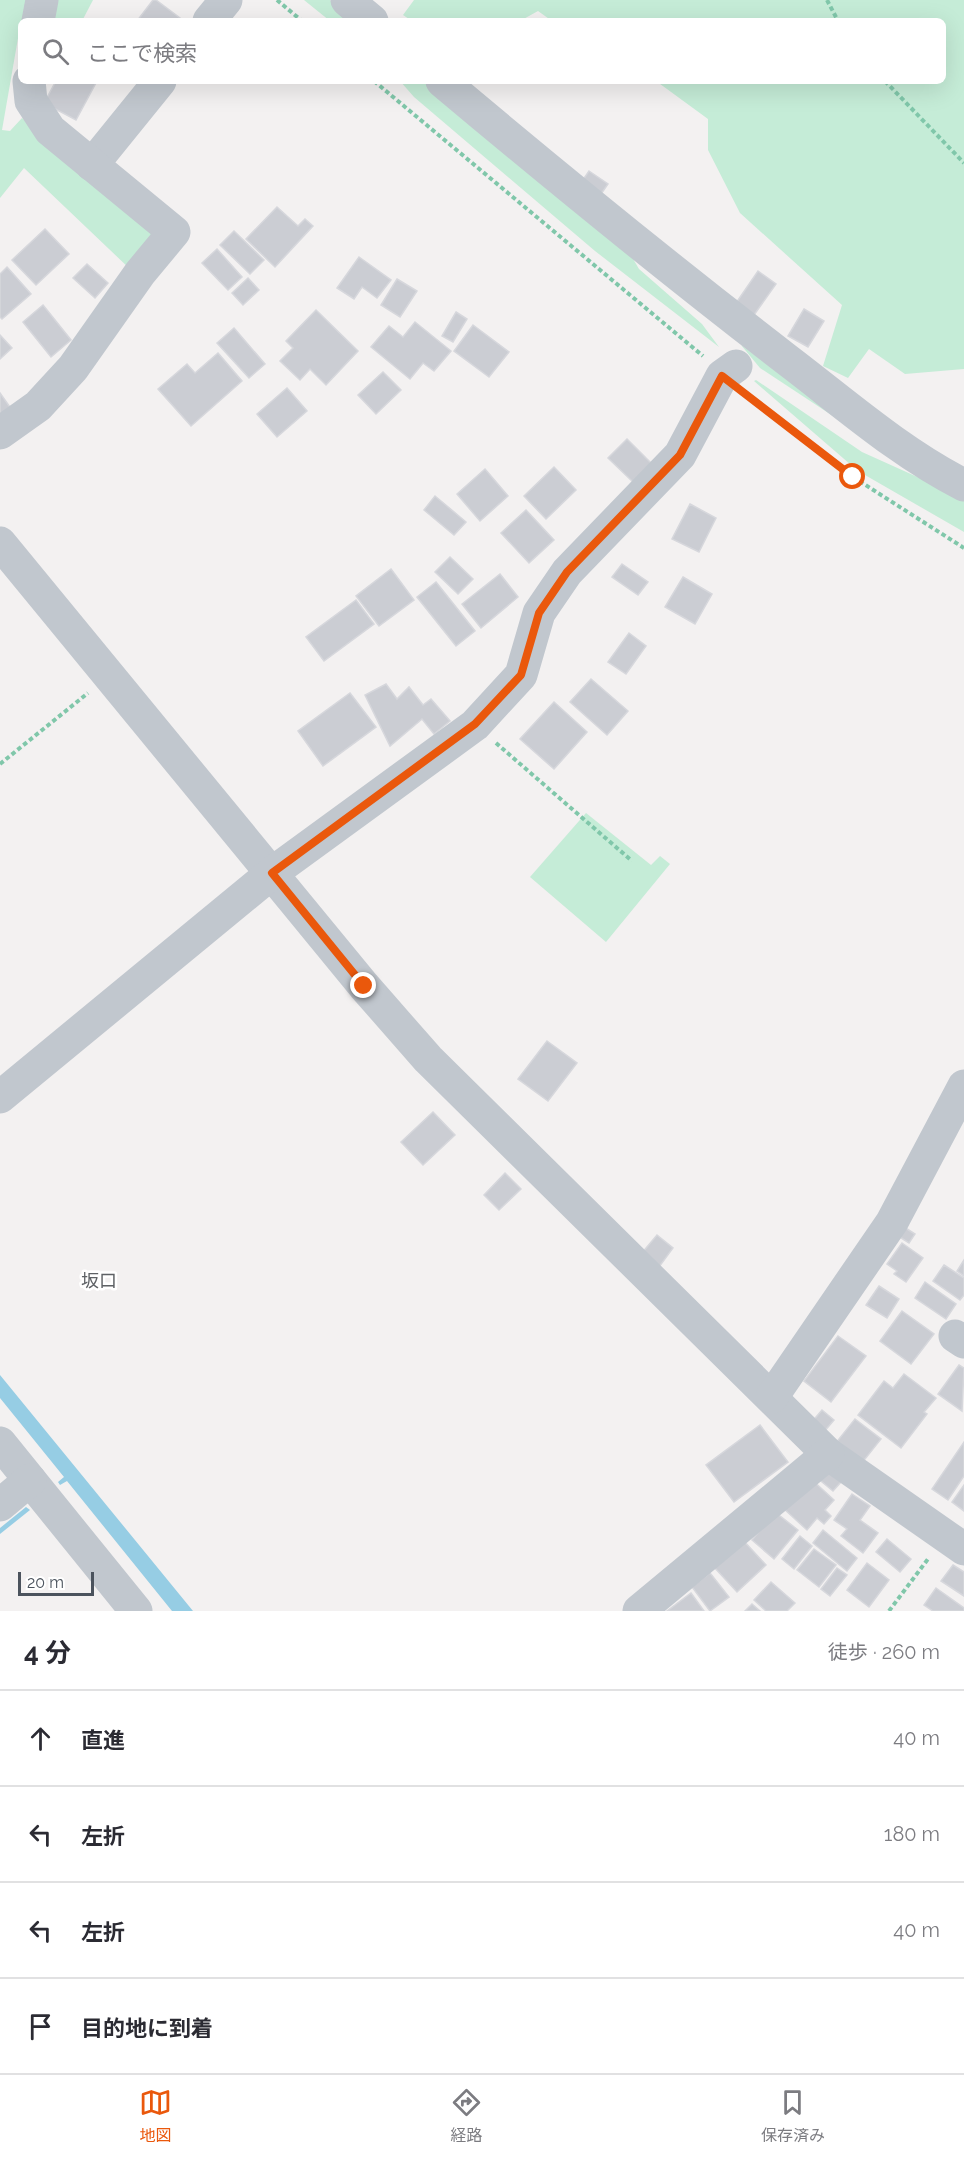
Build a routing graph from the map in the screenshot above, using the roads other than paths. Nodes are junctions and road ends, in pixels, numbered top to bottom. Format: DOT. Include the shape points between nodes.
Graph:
graph roads {
  1 [pos="42,0"];
  2 [pos="226,0"];
  3 [pos="347,0"];
  4 [pos="39,18"];
  5 [pos="211,18"];
  6 [pos="368,18"];
  7 [pos="29,84"];
  8 [pos="158,84"];
  9 [pos="446,84"];
  10 [pos="92,165"];
  11 [pos="729,371"];
  12 [pos="0,433"];
  13 [pos="964,485"];
  14 [pos="0,543"];
  15 [pos="272,873"];
  16 [pos="964,1086"];
  17 [pos="0,1097"];
  18 [pos="772,1397"];
  19 [pos="0,1443"];
  20 [pos="828,1454"];
  21 [pos="30,1480"];
  22 [pos="0,1505"];
  23 [pos="959,1544"];
  24 [pos="136,1611"];
  25 [pos="639,1611"];
  1 -- 4 [label="street"];
  2 -- 5 [label="street"];
  3 -- 6 [label="street"];
  7 -- 10 [label="street" via="31,101 50,130"];
  8 -- 10 [label="street"];
  9 -- 13 [label="street" via="741,325 925,465"];
  10 -- 12 [label="street" via="174,232 73,368 38,406"];
  11 -- 15 [label="street" via="680,455 567,572 539,613 521,675 475,724"];
  14 -- 15 [label="street"];
  15 -- 17 [label="street"];
  15 -- 18 [label="street" via="428,1059"];
  16 -- 18 [label="street" via="892,1222"];
  18 -- 20 [label="street"];
  19 -- 21 [label="street"];
  20 -- 23 [label="street"];
  20 -- 25 [label="street"];
  21 -- 22 [label="street"];
  21 -- 24 [label="street"];
}
